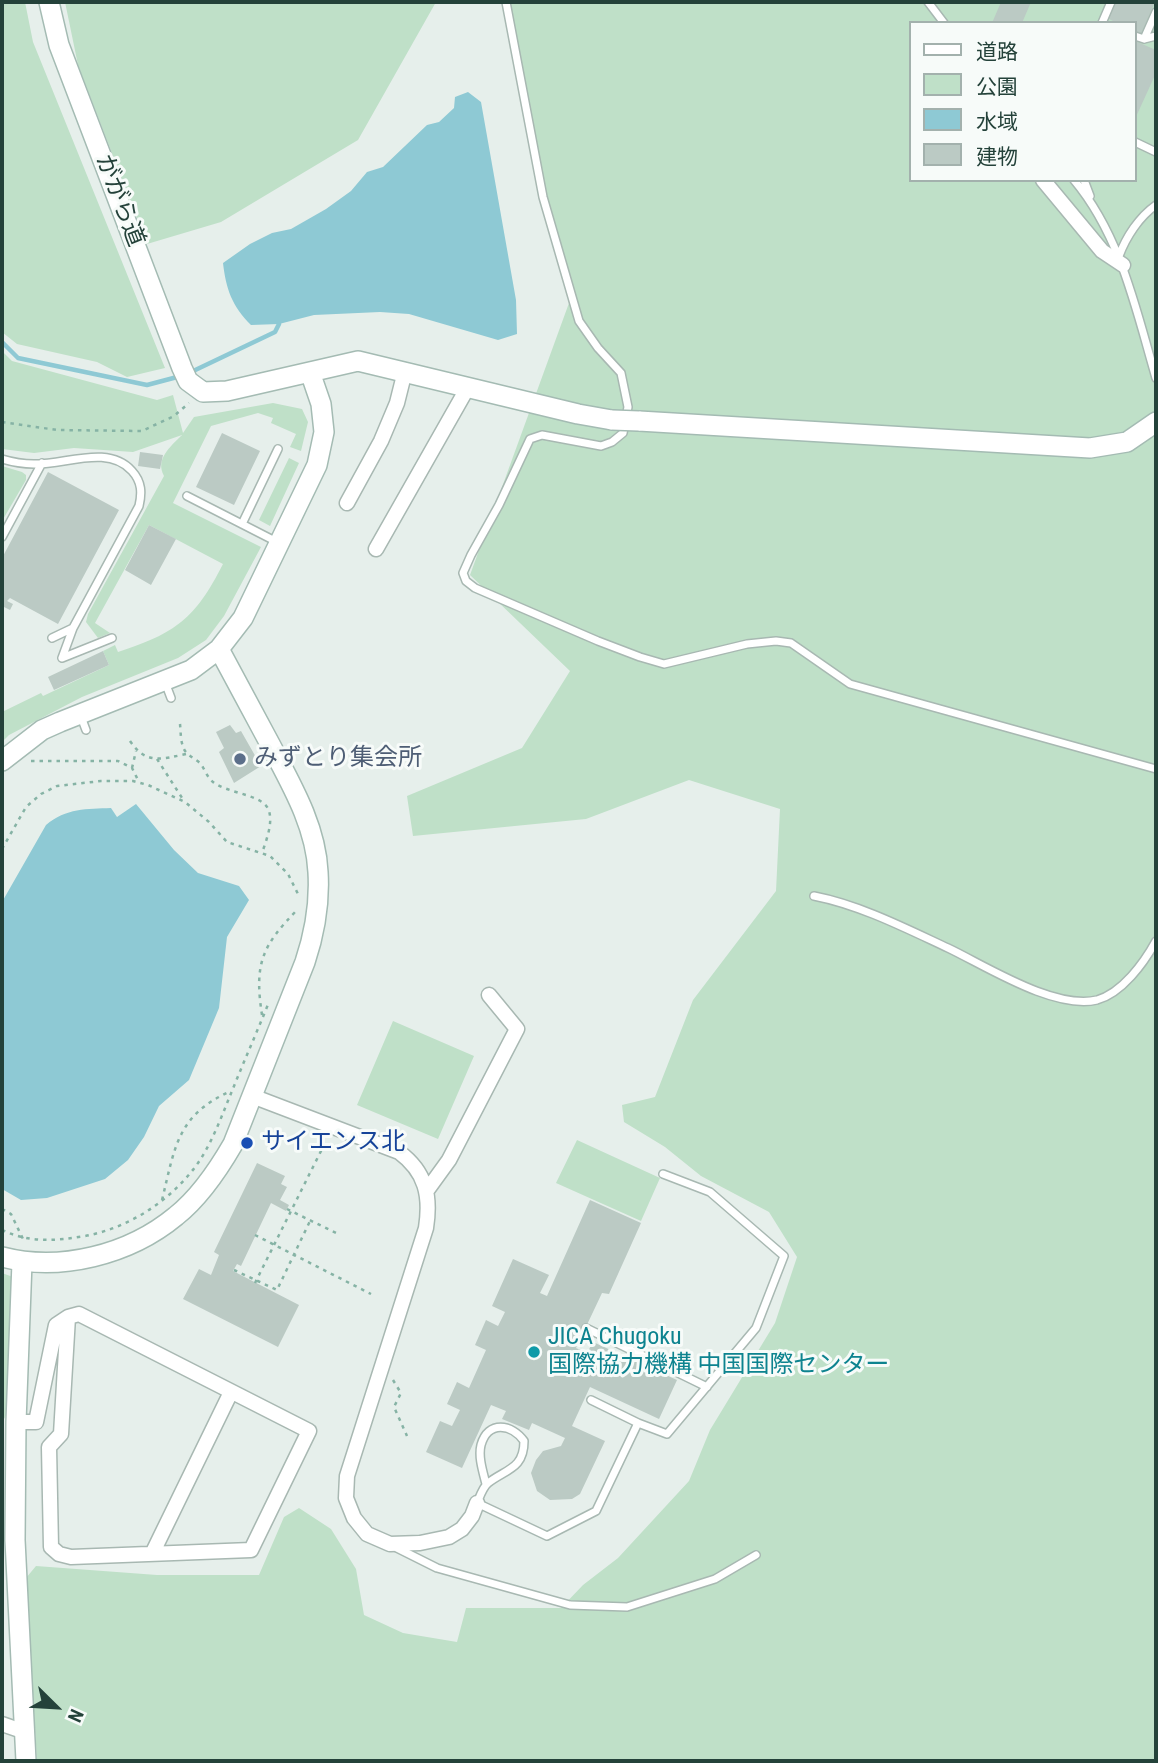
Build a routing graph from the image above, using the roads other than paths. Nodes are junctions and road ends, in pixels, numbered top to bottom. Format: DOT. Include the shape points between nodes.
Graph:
graph roads {
  1 [pos="49,2"];
  2 [pos="506,2"];
  3 [pos="928,2"];
  4 [pos="1111,2"];
  5 [pos="1156,12"];
  6 [pos="942,21"];
  7 [pos="1103,21"];
  8 [pos="1156,36"];
  9 [pos="1137,37"];
  10 [pos="1144,39"];
  11 [pos="1137,143"];
  12 [pos="1156,152"];
  13 [pos="1045,182"];
  14 [pos="1076,182"];
  15 [pos="1085,182"];
  16 [pos="1091,200"];
  17 [pos="1156,205"];
  18 [pos="1121,260"];
  19 [pos="405,371"];
  20 [pos="310,372"];
  21 [pos="1156,378"];
  22 [pos="468,387"];
  23 [pos="1156,422"];
  24 [pos="278,449"];
  25 [pos="2,459"];
  26 [pos="42,463"];
  27 [pos="187,496"];
  28 [pos="347,503"];
  29 [pos="242,524"];
  30 [pos="2,537"];
  31 [pos="280,543"];
  32 [pos="376,549"];
  33 [pos="73,628"];
  34 [pos="52,638"];
  35 [pos="112,638"];
  36 [pos="219,649"];
  37 [pos="2,761"];
  38 [pos="1156,769"];
  39 [pos="814,896"];
  40 [pos="1156,942"];
  41 [pos="489,995"];
  42 [pos="252,1096"];
  43 [pos="663,1174"];
  44 [pos="428,1189"];
  45 [pos="2,1257"];
  46 [pos="22,1262"];
  47 [pos="68,1317"];
  48 [pos="586,1328"];
  49 [pos="707,1387"];
  50 [pos="231,1392"];
  51 [pos="591,1400"];
  52 [pos="16,1422"];
  53 [pos="638,1423"];
  54 [pos="485,1484"];
  55 [pos="477,1503"];
  56 [pos="390,1544"];
  57 [pos="152,1554"];
  58 [pos="756,1555"];
  59 [pos="2,1724"];
  60 [pos="24,1732"];
  61 [pos="26,1761"];
  1 -- 20 [label="street, ががら道" via="59,45 191,380 227,391"];
  2 -- 38 [label="lane" via="543,197 579,321 621,373 628,407 622,433 601,446 542,435 530,439 471,555 463,573 466,581 598,641 664,664 747,644 791,643 850,684"];
  3 -- 6 [label="lane"];
  4 -- 7 [label="lane"];
  5 -- 10 [label="lane"];
  8 -- 10 [label="lane"];
  9 -- 10 [label="lane"];
  11 -- 12 [label="lane"];
  13 -- 18 [label="street" via="1102,251"];
  14 -- 16 [label="lane"];
  15 -- 16 [label="lane"];
  16 -- 18 [label="lane"];
  17 -- 18 [label="lane" via="1124,243"];
  18 -- 21 [label="lane"];
  19 -- 20 [label="street" via="358,361"];
  19 -- 22 [label="street"];
  19 -- 28 [label="street" via="381,441"];
  20 -- 31 [label="street" via="324,432 317,465"];
  22 -- 23 [label="street, bridge" via="612,420 1090,448 1127,442"];
  22 -- 32 [label="street"];
  24 -- 29 [label="lane"];
  25 -- 26 [label="lane"];
  26 -- 30 [label="lane"];
  26 -- 33 [label="lane" via="109,458 124,463 141,484 139,506"];
  27 -- 29 [label="lane"];
  29 -- 31 [label="lane"];
  31 -- 36 [label="street" via="243,618"];
  33 -- 34 [label="lane"];
  33 -- 35 [label="lane" via="62,658"];
  36 -- 37 [label="street" via="168,690 83,722 42,730"];
  36 -- 42 [label="street" via="296,793 318,870 313,936"];
  39 -- 40 [label="lane" via="844,902 1066,1000 1084,1002 1113,993"];
  41 -- 44 [label="street" via="517,1029 449,1160"];
  42 -- 44 [label="street" via="399,1152 417,1168"];
  42 -- 46 [label="street" via="219,1168 176,1217 135,1242 89,1258"];
  43 -- 49 [label="lane" via="710,1192 784,1256 756,1328"];
  44 -- 56 [label="street" via="426,1228 347,1476 346,1498 355,1518 367,1534"];
  45 -- 46 [label="street"];
  46 -- 52 [label="street"];
  47 -- 50 [label="street" via="79,1314"];
  47 -- 52 [label="street" via="56,1325 36,1422"];
  47 -- 57 [label="street" via="61,1434 49,1447 51,1547 71,1557"];
  48 -- 49 [label="lane"];
  49 -- 53 [label="lane" via="667,1434"];
  50 -- 57 [label="street"];
  50 -- 57 [label="street" via="309,1431 280,1491 251,1550"];
  51 -- 53 [label="lane"];
  52 -- 60 [label="street" via="15,1540"];
  53 -- 55 [label="lane" via="596,1511 547,1536"];
  54 -- 54 [label="lane" via="514,1468 521,1457 524,1441 509,1428 492,1429 481,1443"];
  54 -- 55 [label="lane"];
  55 -- 56 [label="street" via="472,1516 449,1537"];
  56 -- 58 [label="lane" via="437,1567 570,1605 640,1603 715,1579"];
  59 -- 60 [label="street"];
  60 -- 61 [label="street"];
}
